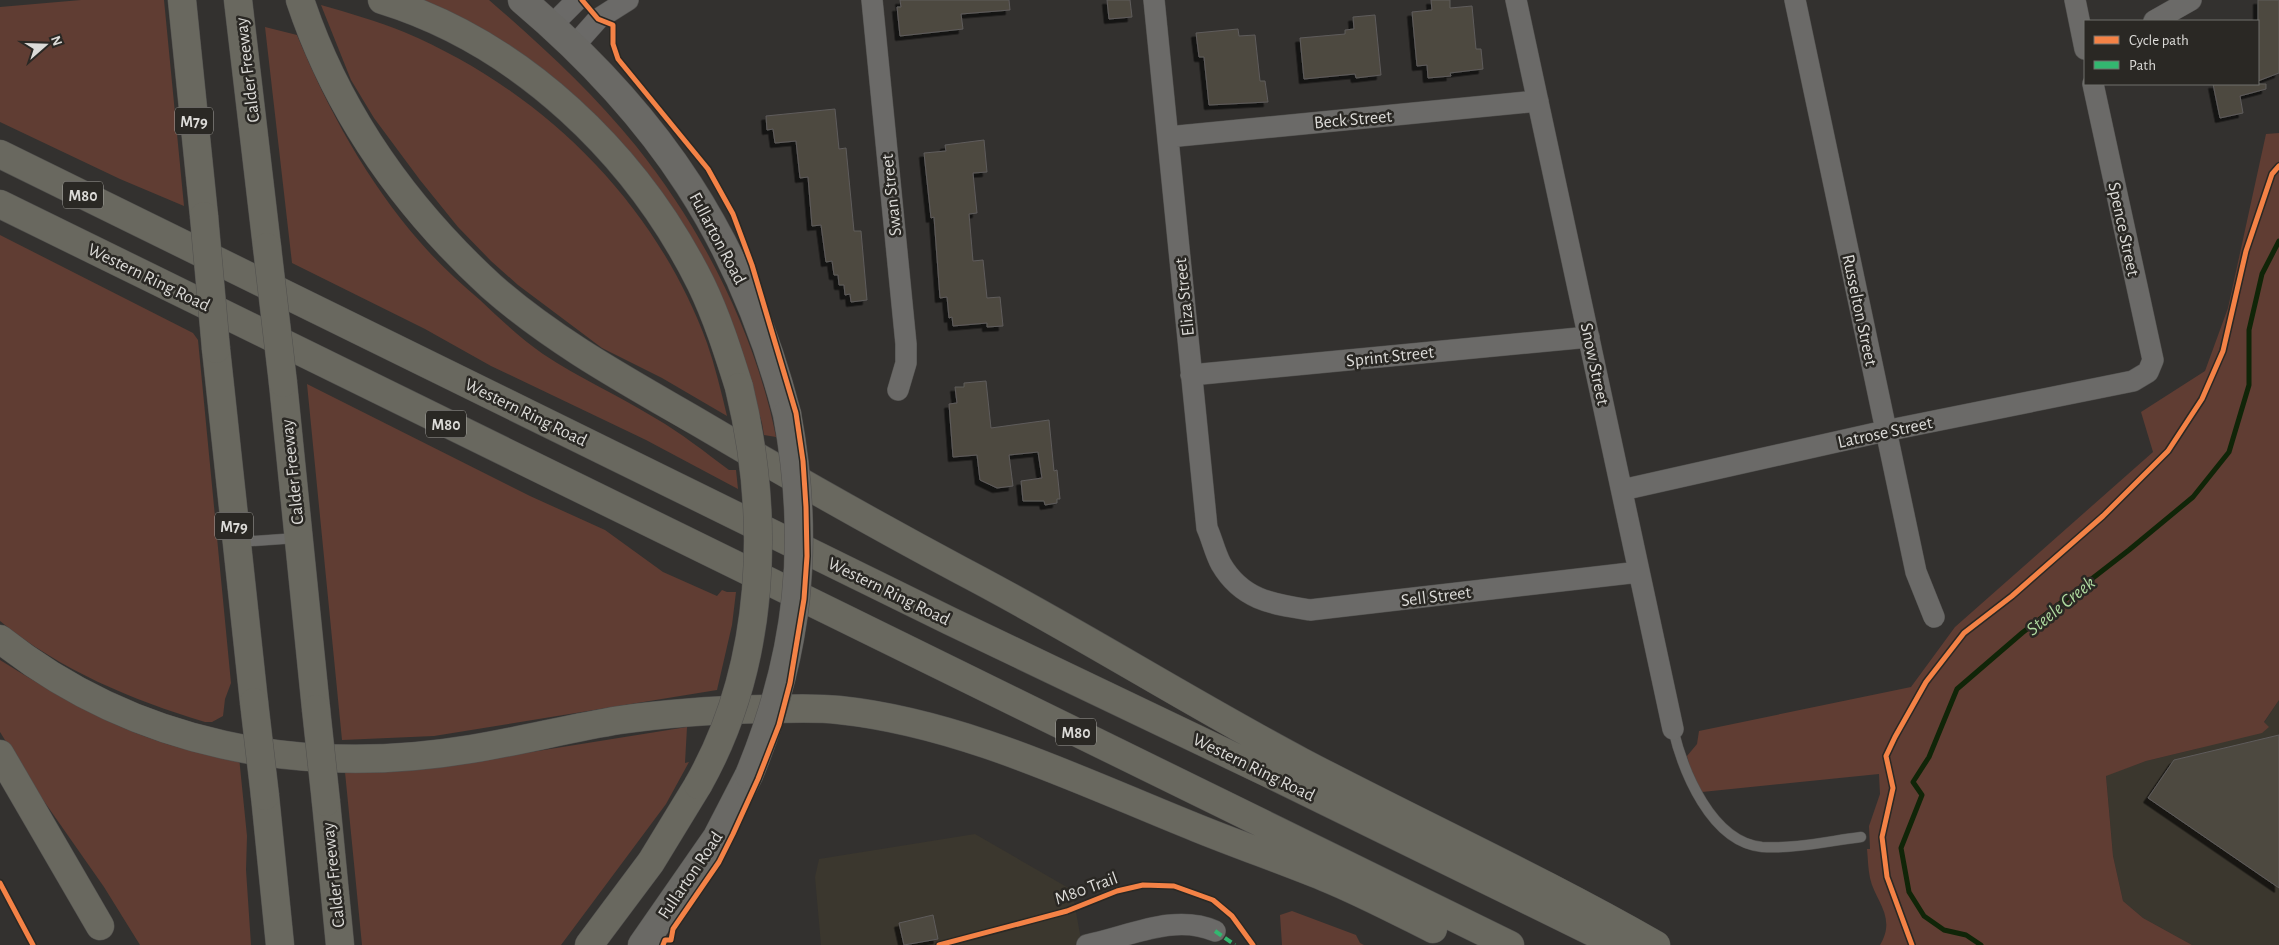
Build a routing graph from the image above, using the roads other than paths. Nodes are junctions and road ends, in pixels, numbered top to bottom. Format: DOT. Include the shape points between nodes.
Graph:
graph roads {
  1 [pos="300,0"];
  2 [pos="382,0"];
  3 [pos="522,0"];
  4 [pos="577,0"];
  5 [pos="628,0"];
  6 [pos="872,0"];
  7 [pos="1154,0"];
  8 [pos="1516,0"];
  9 [pos="1795,0"];
  10 [pos="2075,0"];
  11 [pos="2191,0"];
  12 [pos="183,13"];
  13 [pos="240,13"];
  14 [pos="2156,20"];
  15 [pos="552,25"];
  16 [pos="2084,42"];
  17 [pos="574,46"];
  18 [pos="2093,85"];
  19 [pos="1538,101"];
  20 [pos="1168,137"];
  21 [pos="0,154"];
  22 [pos="0,204"];
  23 [pos="1589,337"];
  24 [pos="2148,372"];
  25 [pos="1191,375"];
  26 [pos="898,390"];
  27 [pos="1885,431"];
  28 [pos="1622,490"];
  29 [pos="299,538"];
  30 [pos="235,542"];
  31 [pos="1639,572"];
  32 [pos="1237,586"];
  33 [pos="1934,617"];
  34 [pos="0,639"];
  35 [pos="1673,729"];
  36 [pos="0,754"];
  37 [pos="0,782"];
  38 [pos="1861,837"];
  39 [pos="1215,930"];
  40 [pos="106,935"];
  41 [pos="280,945"];
  42 [pos="340,945"];
  43 [pos="589,945"];
  44 [pos="642,945"];
  45 [pos="1087,945"];
  46 [pos="1468,945"];
  47 [pos="1510,945"];
  48 [pos="1618,945"];
  49 [pos="1656,945"];
  1 -- 49 [label="highway" via="332,81 402,191 467,263 534,321 625,380 839,505 1024,604 1186,699"];
  2 -- 43 [label="highway, bridge" via="434,20 494,52 546,89 611,152 670,230 700,284 739,387 758,500 755,596 745,657 731,708 698,785 651,862"];
  3 -- 15 [label="main road, Fullarton Road"];
  4 -- 15 [label="street"];
  5 -- 17 [label="street" via="598,19"];
  6 -- 26 [label="street, Swan Street" via="906,344 906,363"];
  7 -- 20 [label="street, Eliza Street"];
  8 -- 19 [label="street, Snow Street"];
  9 -- 27 [label="street, Russelton Street"];
  10 -- 16 [label="street"];
  11 -- 14 [label="street"];
  12 -- 30 [label="highway, M79, bridge"];
  13 -- 29 [label="highway, Calder Freeway, bridge"];
  15 -- 17 [label="main road, Fullarton Road"];
  17 -- 44 [label="main road, Fullarton Road, bridge" via="661,143 701,201 738,270 770,352 787,414 799,501 800,534 791,637 780,687 761,744 717,837"];
  18 -- 24 [label="street, Spence Street" via="2153,360"];
  19 -- 20 [label="street, Beck Street"];
  19 -- 23 [label="street, Snow Street"];
  20 -- 25 [label="street, Eliza Street"];
  21 -- 48 [label="highway, Western Ring Road / M80"];
  22 -- 47 [label="highway, Western Ring Road / M80"];
  23 -- 25 [label="street, Sprint Street"];
  23 -- 28 [label="street, Snow Street"];
  24 -- 27 [label="street, Latrose Street" via="2133,381"];
  25 -- 32 [label="street, Eliza Street" via="1207,528 1220,563"];
  27 -- 28 [label="street, Latrose Street"];
  27 -- 33 [label="street, Russelton Street" via="1916,572"];
  28 -- 31 [label="street, Snow Street"];
  29 -- 30 [label="lane"];
  29 -- 42 [label="highway, Calder Freeway, bridge"];
  30 -- 41 [label="highway, M79, bridge"];
  31 -- 32 [label="street, Sell Street" via="1310,610 1269,604"];
  31 -- 35 [label="street, Snow Street"];
  34 -- 46 [label="highway" via="54,678 88,698 124,713 226,746 292,757 363,759 437,754 617,721 712,710 810,708 925,725 1060,773 1326,878"];
  35 -- 38 [label="lane" via="1688,777 1706,807 1735,837 1762,847"];
  36 -- 40 [label="highway"];
  37 -- 40 [label="highway"];
  39 -- 45 [label="street" via="1172,924"];
}
